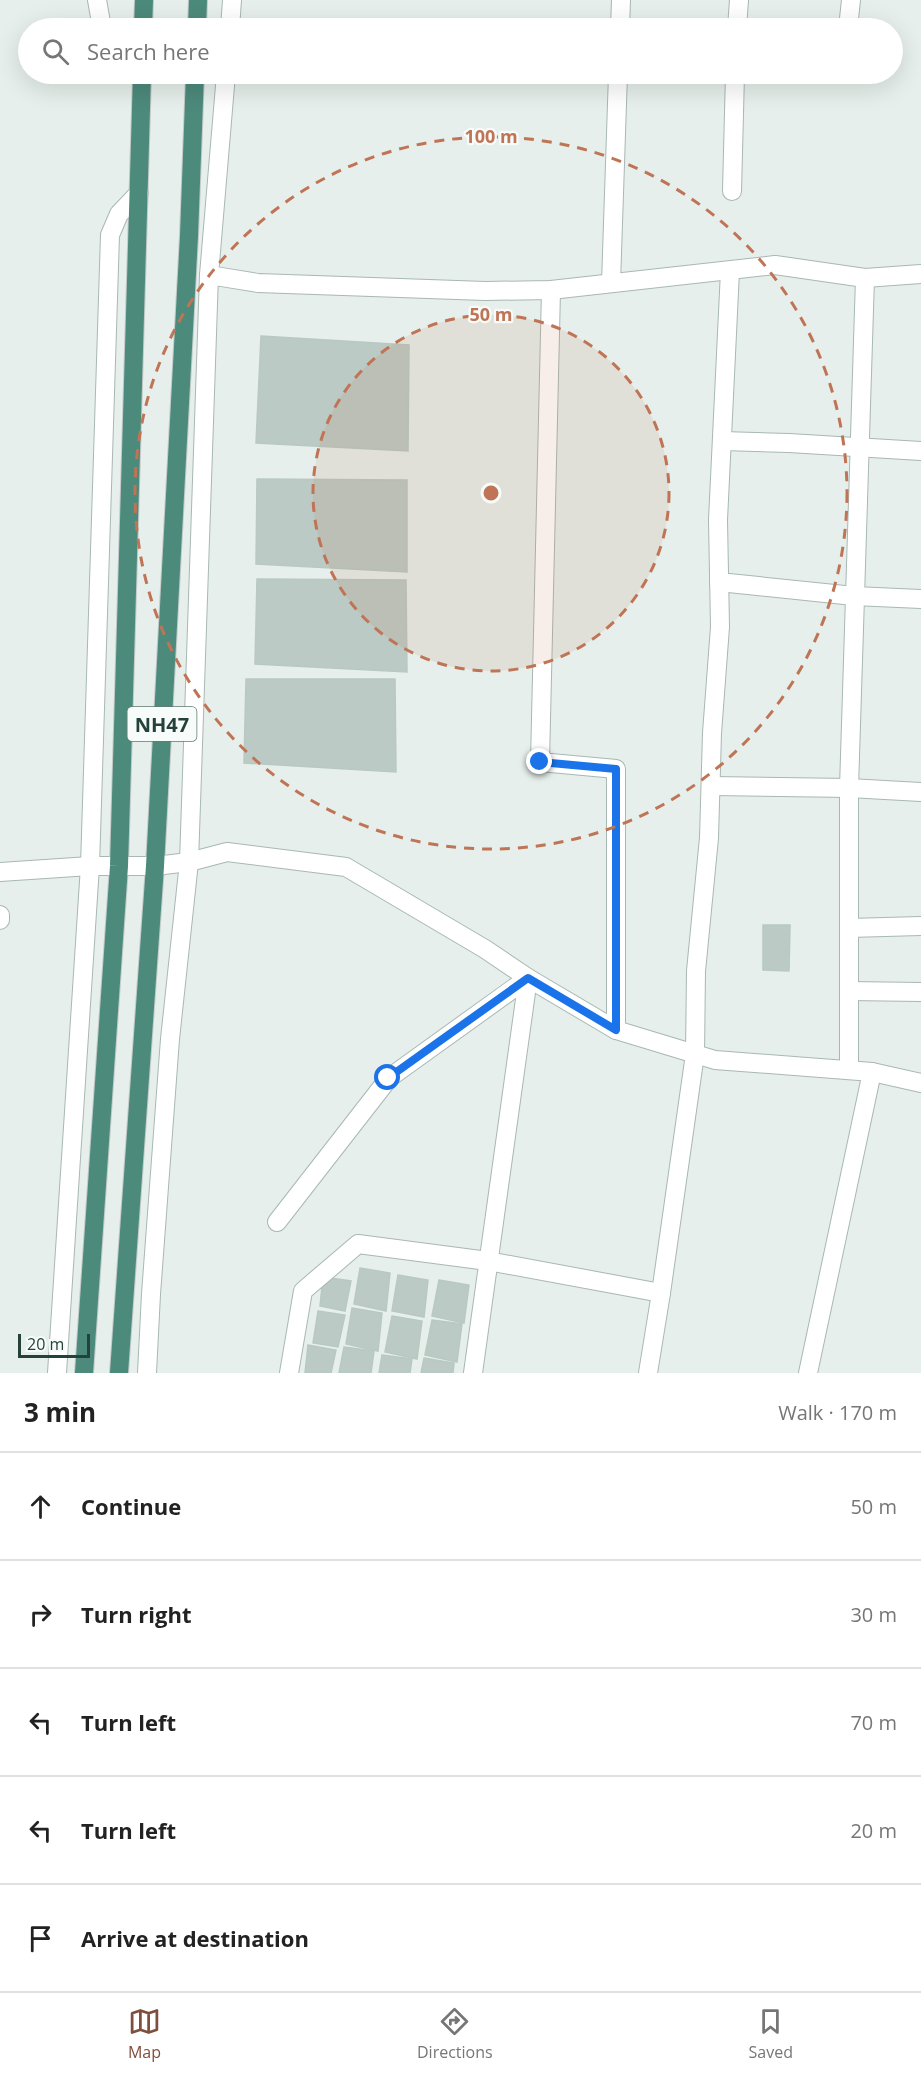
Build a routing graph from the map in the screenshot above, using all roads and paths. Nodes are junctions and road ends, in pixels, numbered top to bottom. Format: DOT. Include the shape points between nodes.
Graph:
graph roads {
  1 [pos="97,0"];
  2 [pos="144,0"];
  3 [pos="198,0"];
  4 [pos="232,0"];
  5 [pos="621,0"];
  6 [pos="739,0"];
  7 [pos="851,0"];
  8 [pos="100,18"];
  9 [pos="143,18"];
  10 [pos="197,18"];
  11 [pos="231,18"];
  12 [pos="620,18"];
  13 [pos="738,18"];
  14 [pos="849,18"];
  15 [pos="142,84"];
  16 [pos="195,84"];
  17 [pos="225,84"];
  18 [pos="618,84"];
  19 [pos="735,84"];
  20 [pos="732,191"];
  21 [pos="139,193"];
  22 [pos="730,271"];
  23 [pos="921,274"];
  24 [pos="209,275"];
  25 [pos="865,278"];
  26 [pos="611,283"];
  27 [pos="551,290"];
  28 [pos="722,441"];
  29 [pos="858,448"];
  30 [pos="921,451"];
  31 [pos="719,582"];
  32 [pos="854,596"];
  33 [pos="921,599"];
  34 [pos="711,786"];
  35 [pos="849,788"];
  36 [pos="921,792"];
  37 [pos="189,862"];
  38 [pos="90,866"];
  39 [pos="119,866"];
  40 [pos="155,866"];
  41 [pos="0,872"];
  42 [pos="0,915"];
  43 [pos="0,920"];
  44 [pos="921,926"];
  45 [pos="849,928"];
  46 [pos="528,978"];
  47 [pos="849,991"];
  48 [pos="921,992"];
  49 [pos="616,1030"];
  50 [pos="694,1054"];
  51 [pos="849,1070"];
  52 [pos="872,1072"];
  53 [pos="921,1083"];
  54 [pos="277,1222"];
  55 [pos="488,1261"];
  56 [pos="661,1293"];
  57 [pos="57,1373"];
  58 [pos="84,1373"];
  59 [pos="119,1373"];
  60 [pos="147,1373"];
  61 [pos="289,1373"];
  62 [pos="473,1373"];
  63 [pos="648,1373"];
  64 [pos="808,1373"];
  1 -- 8 [label="street"];
  2 -- 9 [label="highway"];
  3 -- 10 [label="highway"];
  4 -- 11 [label="street"];
  5 -- 12 [label="street"];
  6 -- 13 [label="street"];
  7 -- 14 [label="street"];
  15 -- 21 [label="highway, NH47"];
  16 -- 40 [label="highway, NH47"];
  17 -- 24 [label="street"];
  18 -- 26 [label="street"];
  19 -- 20 [label="street"];
  21 -- 38 [label="street" via="119,214 110,235"];
  21 -- 39 [label="highway, NH47"];
  22 -- 25 [label="street" via="775,265"];
  22 -- 26 [label="street"];
  22 -- 28 [label="street"];
  23 -- 25 [label="street"];
  24 -- 27 [label="street" via="258,283 319,286"];
  24 -- 37 [label="street"];
  25 -- 29 [label="street"];
  26 -- 27 [label="street"];
  27 -- 49 [label="street" via="540,762 616,769"];
  28 -- 29 [label="street"];
  28 -- 31 [label="street"];
  29 -- 30 [label="street"];
  29 -- 32 [label="street"];
  31 -- 32 [label="street"];
  31 -- 34 [label="street"];
  32 -- 33 [label="street"];
  32 -- 35 [label="street"];
  34 -- 35 [label="street"];
  34 -- 50 [label="street" via="696,972"];
  35 -- 36 [label="street"];
  35 -- 45 [label="street"];
  37 -- 40 [label="street"];
  37 -- 46 [label="street" via="227,852 346,867"];
  37 -- 60 [label="street" via="170,1039"];
  38 -- 39 [label="street"];
  38 -- 41 [label="street"];
  38 -- 57 [label="street"];
  39 -- 40 [label="street"];
  39 -- 58 [label="highway, NH47"];
  40 -- 59 [label="highway, NH47"];
  42 -- 43 [label="street"];
  44 -- 45 [label="street"];
  45 -- 47 [label="street"];
  46 -- 49 [label="street"];
  46 -- 54 [label="street" via="388,1078"];
  46 -- 55 [label="street"];
  47 -- 48 [label="street"];
  47 -- 51 [label="street"];
  49 -- 50 [label="street"];
  50 -- 51 [label="street" via="716,1060"];
  50 -- 56 [label="street"];
  51 -- 52 [label="street"];
  52 -- 53 [label="street"];
  52 -- 64 [label="street"];
  55 -- 56 [label="street"];
  55 -- 61 [label="street" via="358,1244 303,1291"];
  55 -- 62 [label="street"];
  56 -- 63 [label="street"];
}
